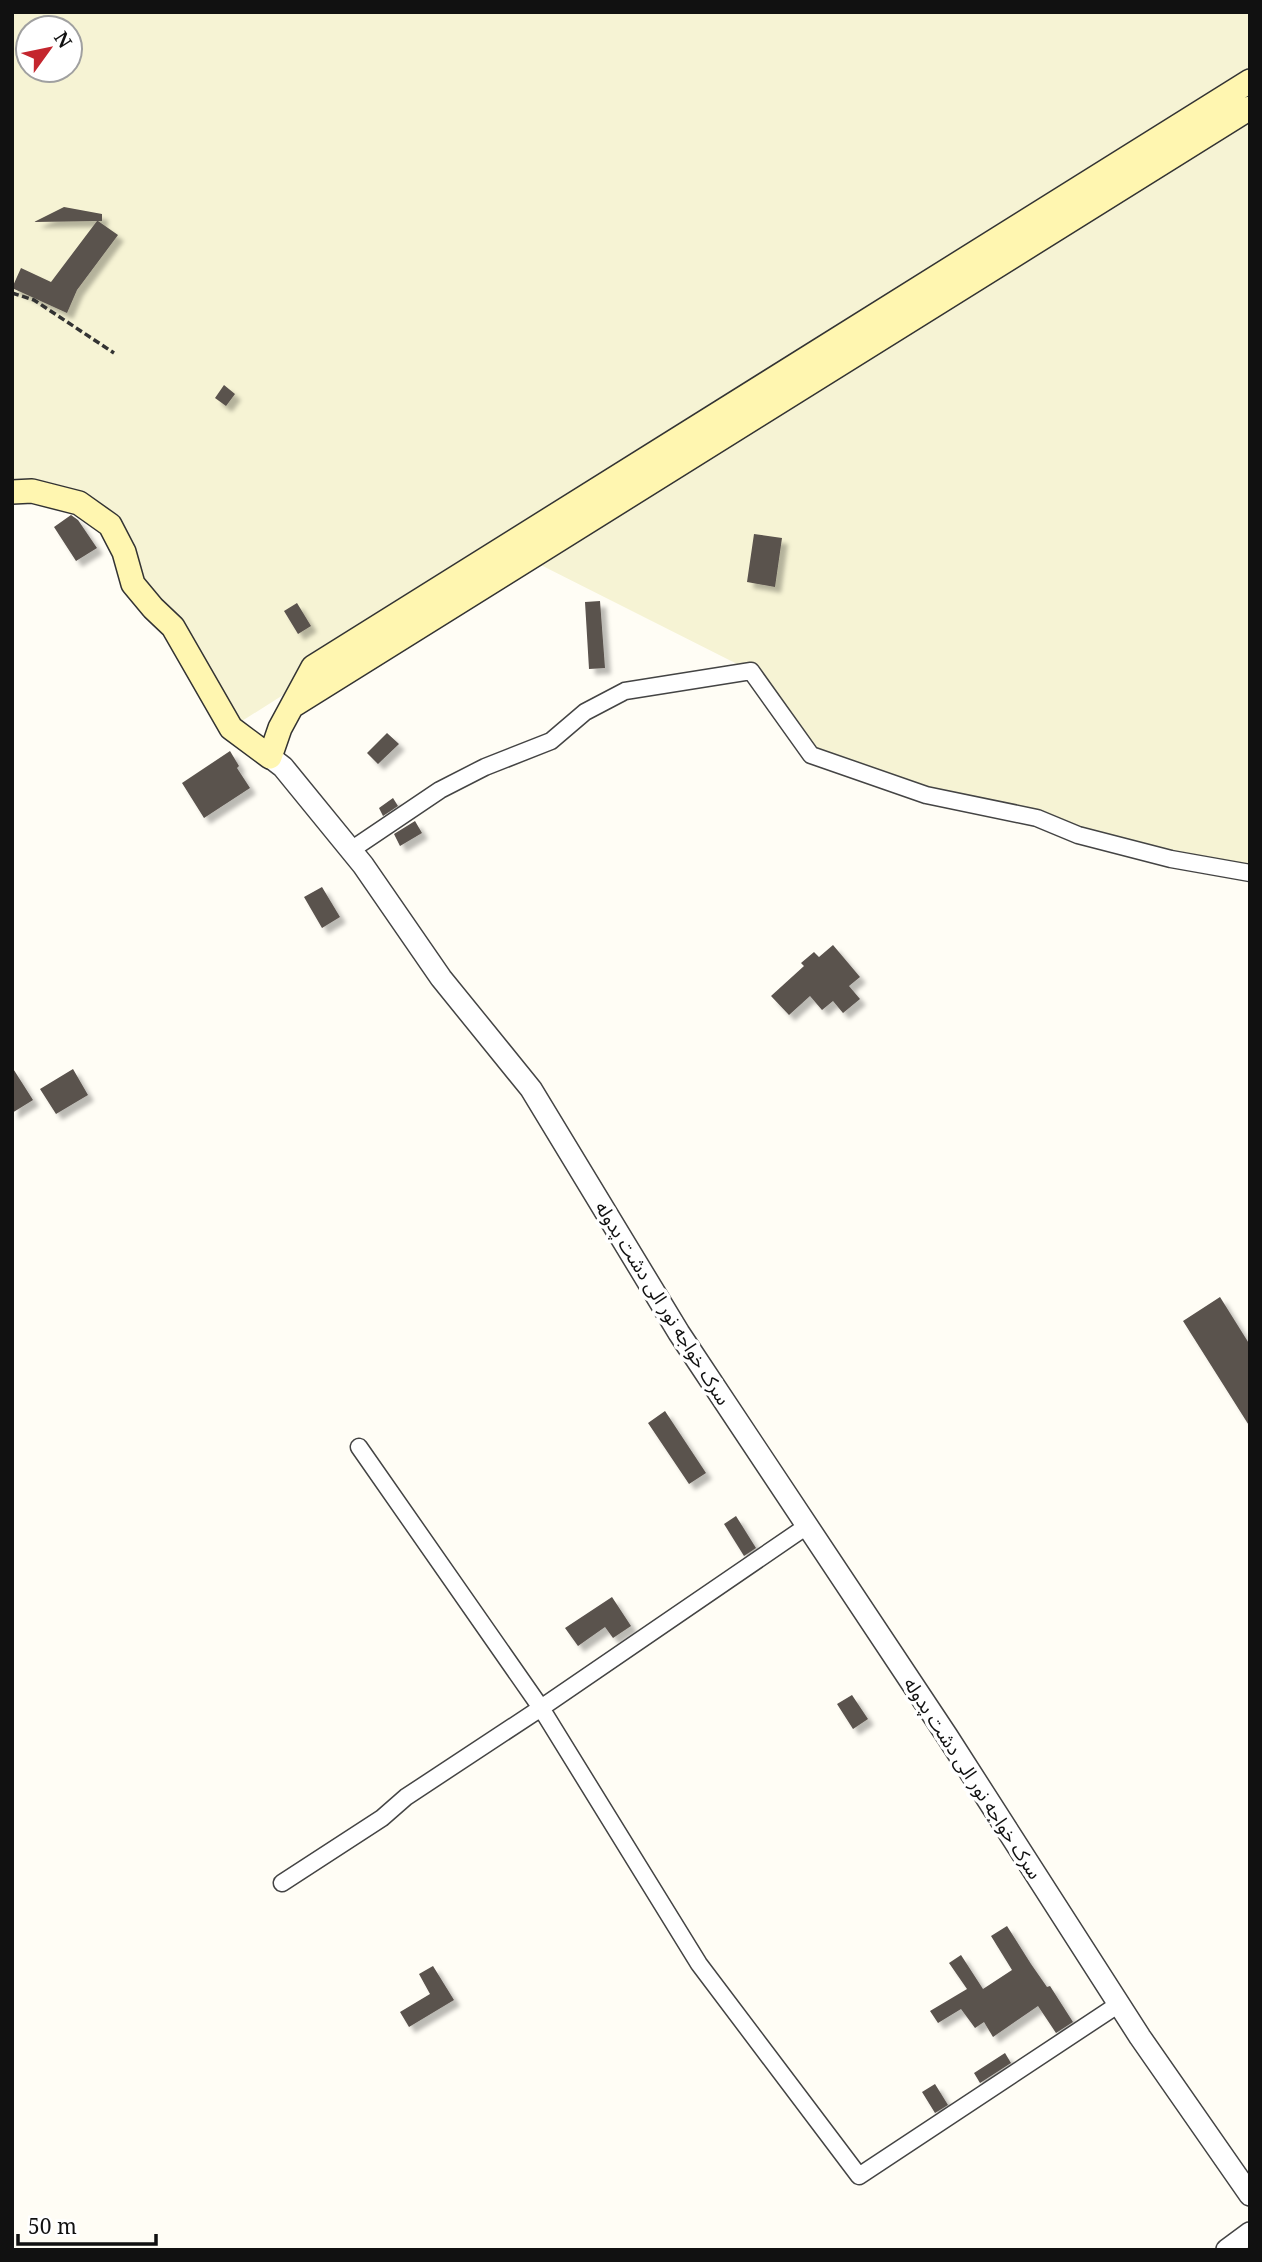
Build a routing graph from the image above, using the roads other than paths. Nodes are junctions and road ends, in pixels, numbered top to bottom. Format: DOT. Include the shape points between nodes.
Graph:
graph roads {
  1 [pos="1250,81"];
  2 [pos="1250,108"];
  3 [pos="12,492"];
  4 [pos="294,705"];
  5 [pos="270,757"];
  6 [pos="351,850"];
  7 [pos="1250,873"];
  8 [pos="359,1447"];
  9 [pos="807,1526"];
  10 [pos="541,1708"];
  11 [pos="282,1883"];
  12 [pos="1119,2004"];
  13 [pos="1250,2195"];
  14 [pos="1250,2233"];
  15 [pos="1227,2250"];
  1 -- 4 [label="main road" via="313,667"];
  2 -- 4 [label="main road"];
  3 -- 5 [label="main road, سرک خواجه نور الی دشت پدوله" via="32,491 79,503 110,525 133,584 173,627 231,728"];
  4 -- 5 [label="main road"];
  5 -- 6 [label="street, سرک خواجه نور الی دشت پدوله"];
  6 -- 7 [label="street" via="440,790 551,741 585,712 625,691 751,671 811,755 926,795 1037,818 1078,835 1171,859"];
  6 -- 9 [label="street, سرک خواجه نور الی دشت پدوله" via="441,978 531,1089 679,1333"];
  8 -- 10 [label="street"];
  9 -- 10 [label="street"];
  9 -- 12 [label="street, سرک خواجه نور الی دشت پدوله"];
  10 -- 11 [label="street"];
  10 -- 12 [label="street" via="699,1964 859,2176"];
  12 -- 13 [label="street, سرک خواجه نور الی دشت پدوله"];
  14 -- 15 [label="street"];
}
